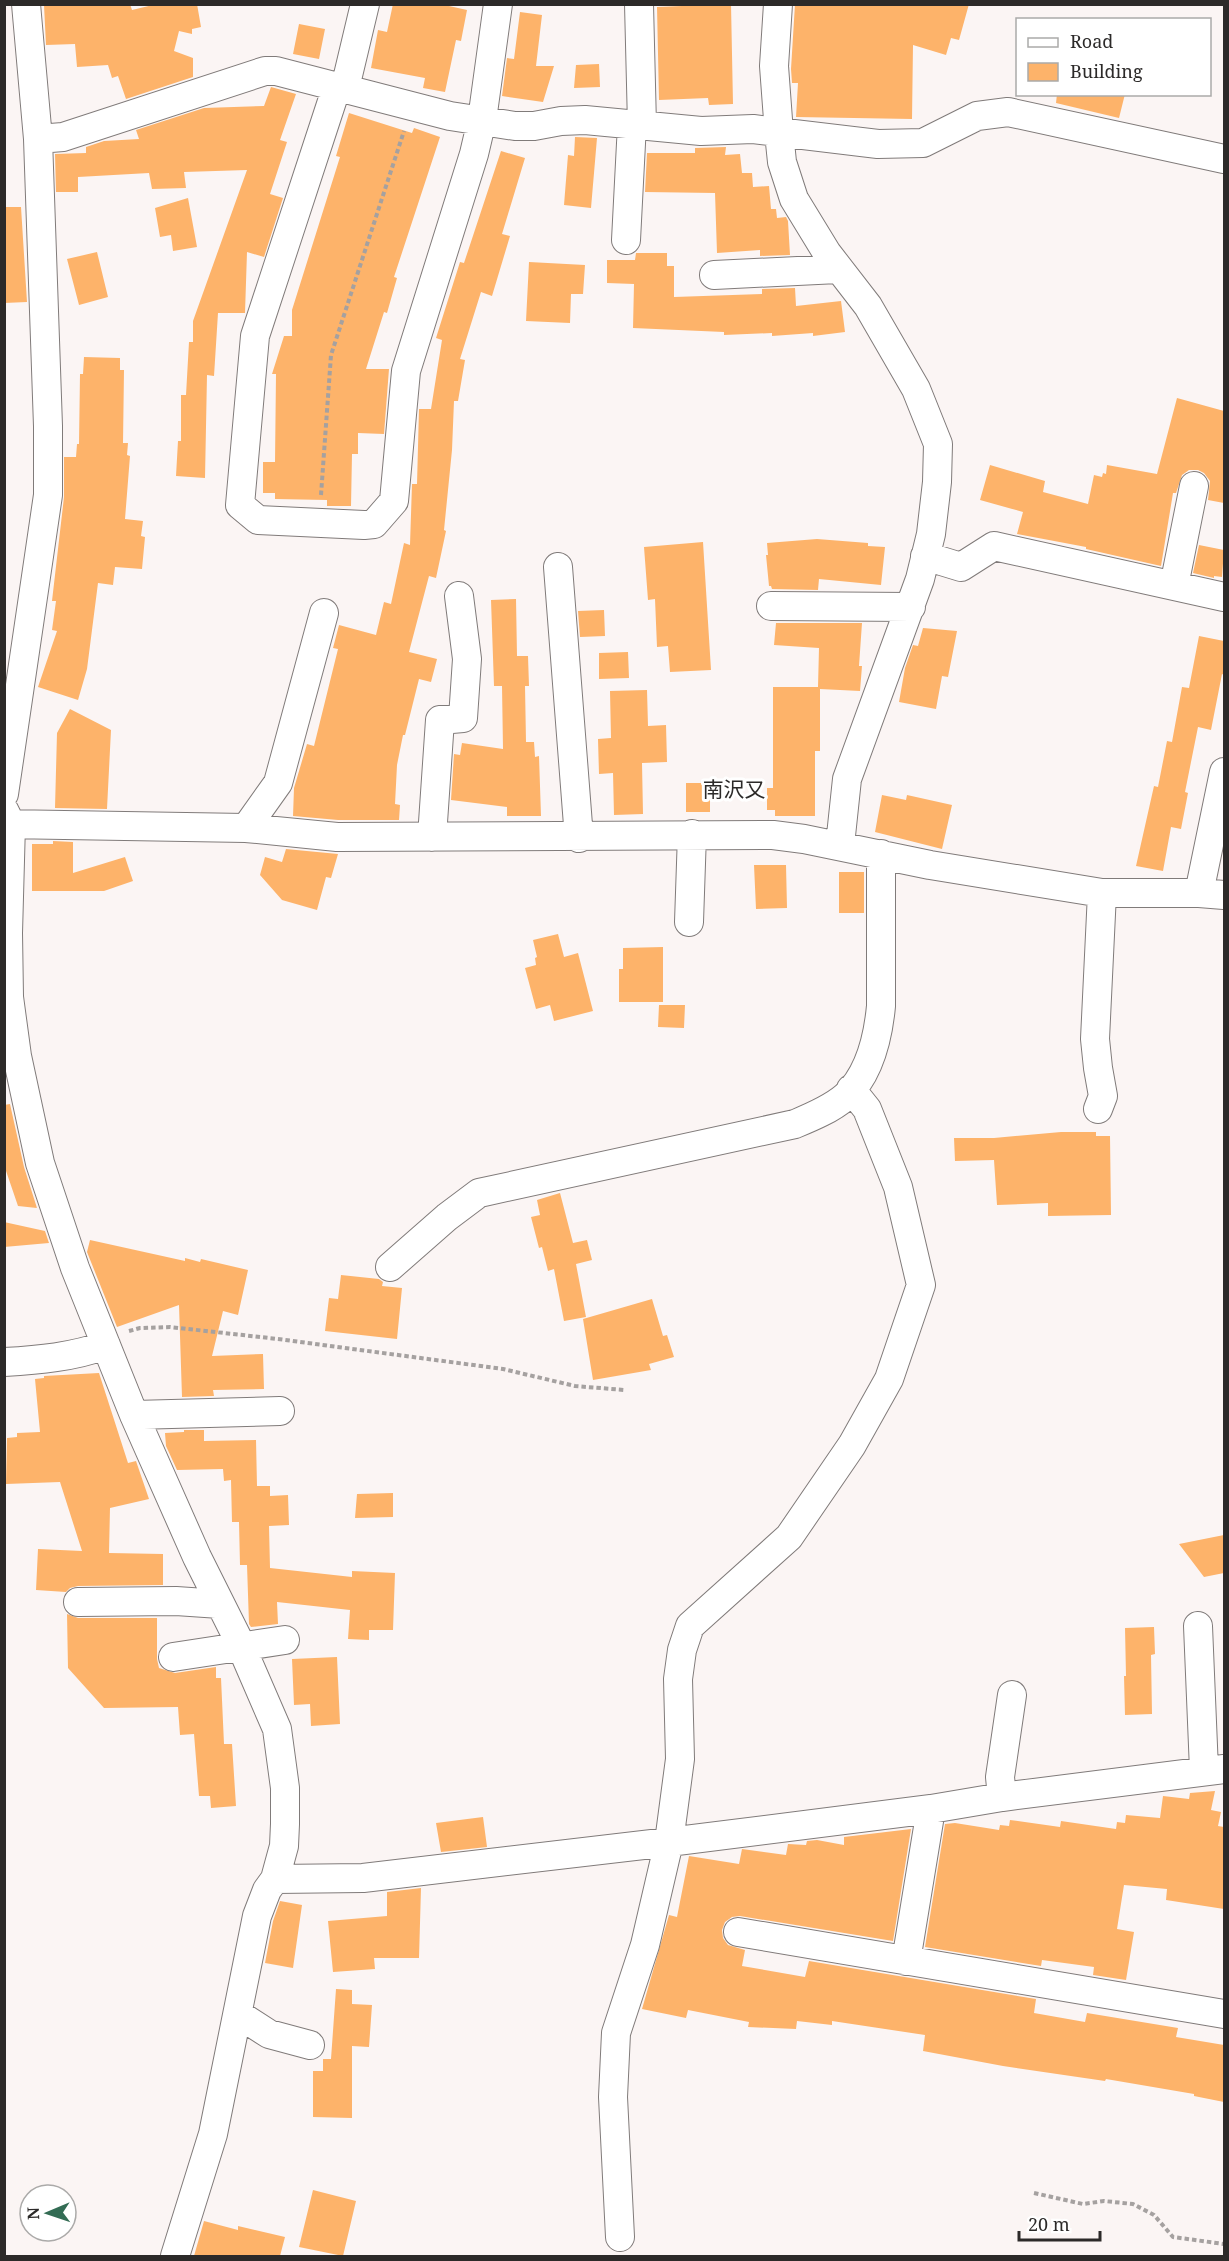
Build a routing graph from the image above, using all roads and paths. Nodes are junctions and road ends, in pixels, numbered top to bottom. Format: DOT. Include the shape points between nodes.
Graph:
graph roads {
  1 [pos="26,4"];
  2 [pos="365,4"];
  3 [pos="498,4"];
  4 [pos="639,4"];
  5 [pos="778,4"];
  6 [pos="341,87"];
  7 [pos="412,106"];
  8 [pos="482,120"];
  9 [pos="637,125"];
  10 [pos="779,133"];
  11 [pos="38,139"];
  12 [pos="1224,159"];
  13 [pos="626,240"];
  14 [pos="838,269"];
  15 [pos="714,275"];
  16 [pos="1194,486"];
  17 [pos="319,523"];
  18 [pos="926,556"];
  19 [pos="558,567"];
  20 [pos="1174,585"];
  21 [pos="459,596"];
  22 [pos="1224,597"];
  23 [pos="771,606"];
  24 [pos="911,607"];
  25 [pos="324,614"];
  26 [pos="1224,772"];
  27 [pos="4,794"];
  28 [pos="7,819"];
  29 [pos="246,828"];
  30 [pos="692,834"];
  31 [pos="432,837"];
  32 [pos="579,838"];
  33 [pos="840,846"];
  34 [pos="881,854"];
  35 [pos="1102,893"];
  36 [pos="1212,894"];
  37 [pos="689,921"];
  38 [pos="851,1089"];
  39 [pos="1098,1109"];
  40 [pos="390,1267"];
  41 [pos="104,1341"];
  42 [pos="4,1362"];
  43 [pos="624,1390"];
  44 [pos="280,1411"];
  45 [pos="134,1415"];
  46 [pos="78,1602"];
  47 [pos="220,1604"];
  48 [pos="1198,1626"];
  49 [pos="285,1640"];
  50 [pos="242,1647"];
  51 [pos="173,1657"];
  52 [pos="1012,1695"];
  53 [pos="1214,1770"];
  54 [pos="1002,1797"];
  55 [pos="931,1809"];
  56 [pos="669,1842"];
  57 [pos="275,1879"];
  58 [pos="738,1932"];
  59 [pos="906,1961"];
  60 [pos="238,2014"];
  61 [pos="1224,2014"];
  62 [pos="310,2045"];
  63 [pos="1034,2193"];
  64 [pos="620,2237"];
  65 [pos="1224,2244"];
  66 [pos="175,2256"];
  1 -- 11 [label="street"];
  2 -- 6 [label="street"];
  3 -- 8 [label="street"];
  4 -- 9 [label="street"];
  5 -- 10 [label="street" via="774,66"];
  6 -- 7 [label="street"];
  6 -- 11 [label="street" via="264,71 63,136"];
  6 -- 17 [label="street" via="255,336 240,505 258,520"];
  7 -- 8 [label="street"];
  7 -- 17 [label="path" via="332,355"];
  8 -- 9 [label="street" via="525,126 585,120"];
  8 -- 17 [label="street" via="406,371 394,501 374,524"];
  9 -- 10 [label="street"];
  9 -- 13 [label="street"];
  10 -- 12 [label="street" via="878,144 923,142 977,116 1008,112"];
  10 -- 14 [label="street" via="782,162 794,199"];
  11 -- 27 [label="street" via="48,495"];
  14 -- 15 [label="street"];
  14 -- 18 [label="street" via="868,306 916,389 938,444 937,482"];
  16 -- 20 [label="street"];
  18 -- 20 [label="street" via="961,567 994,546"];
  18 -- 24 [label="street"];
  19 -- 32 [label="street"];
  20 -- 22 [label="street"];
  21 -- 31 [label="street" via="467,659 463,718 441,720"];
  23 -- 24 [label="street"];
  24 -- 33 [label="street" via="847,779"];
  25 -- 29 [label="street" via="278,783"];
  26 -- 36 [label="street"];
  28 -- 29 [label="street"];
  28 -- 41 [label="street" via="9,997 17,1056 40,1163"];
  29 -- 31 [label="street" via="337,837"];
  30 -- 32 [label="street"];
  30 -- 33 [label="street" via="773,836"];
  30 -- 37 [label="street"];
  31 -- 32 [label="street"];
  33 -- 34 [label="street"];
  34 -- 35 [label="street"];
  34 -- 38 [label="street" via="879,1030 869,1059"];
  35 -- 36 [label="street"];
  35 -- 39 [label="street" via="1095,1039 1103,1096"];
  38 -- 40 [label="street" via="844,1098 795,1124 479,1193"];
  38 -- 56 [label="street" via="867,1110 898,1187 921,1285 889,1379 805,1516 789,1537 690,1626 678,1678 680,1760"];
  41 -- 42 [label="street" via="84,1353"];
  41 -- 43 [label="path" via="140,1328 170,1327 503,1369 575,1386"];
  41 -- 45 [label="street"];
  44 -- 45 [label="street"];
  45 -- 47 [label="street"];
  46 -- 47 [label="street"];
  47 -- 50 [label="street"];
  48 -- 53 [label="street"];
  49 -- 50 [label="street"];
  50 -- 51 [label="street"];
  50 -- 57 [label="street" via="277,1729 285,1788 285,1824"];
  52 -- 54 [label="street" via="1000,1777"];
  53 -- 54 [label="street"];
  54 -- 55 [label="street"];
  55 -- 56 [label="street"];
  55 -- 59 [label="street"];
  56 -- 57 [label="street" via="363,1878"];
  56 -- 64 [label="street" via="645,1945 616,2033 613,2097"];
  57 -- 60 [label="street" via="257,1916"];
  58 -- 59 [label="street"];
  59 -- 61 [label="street"];
  60 -- 62 [label="street" via="269,2034"];
  60 -- 66 [label="street" via="213,2134"];
  63 -- 65 [label="path" via="1083,2204 1133,2204 1154,2215 1173,2237"];
}
